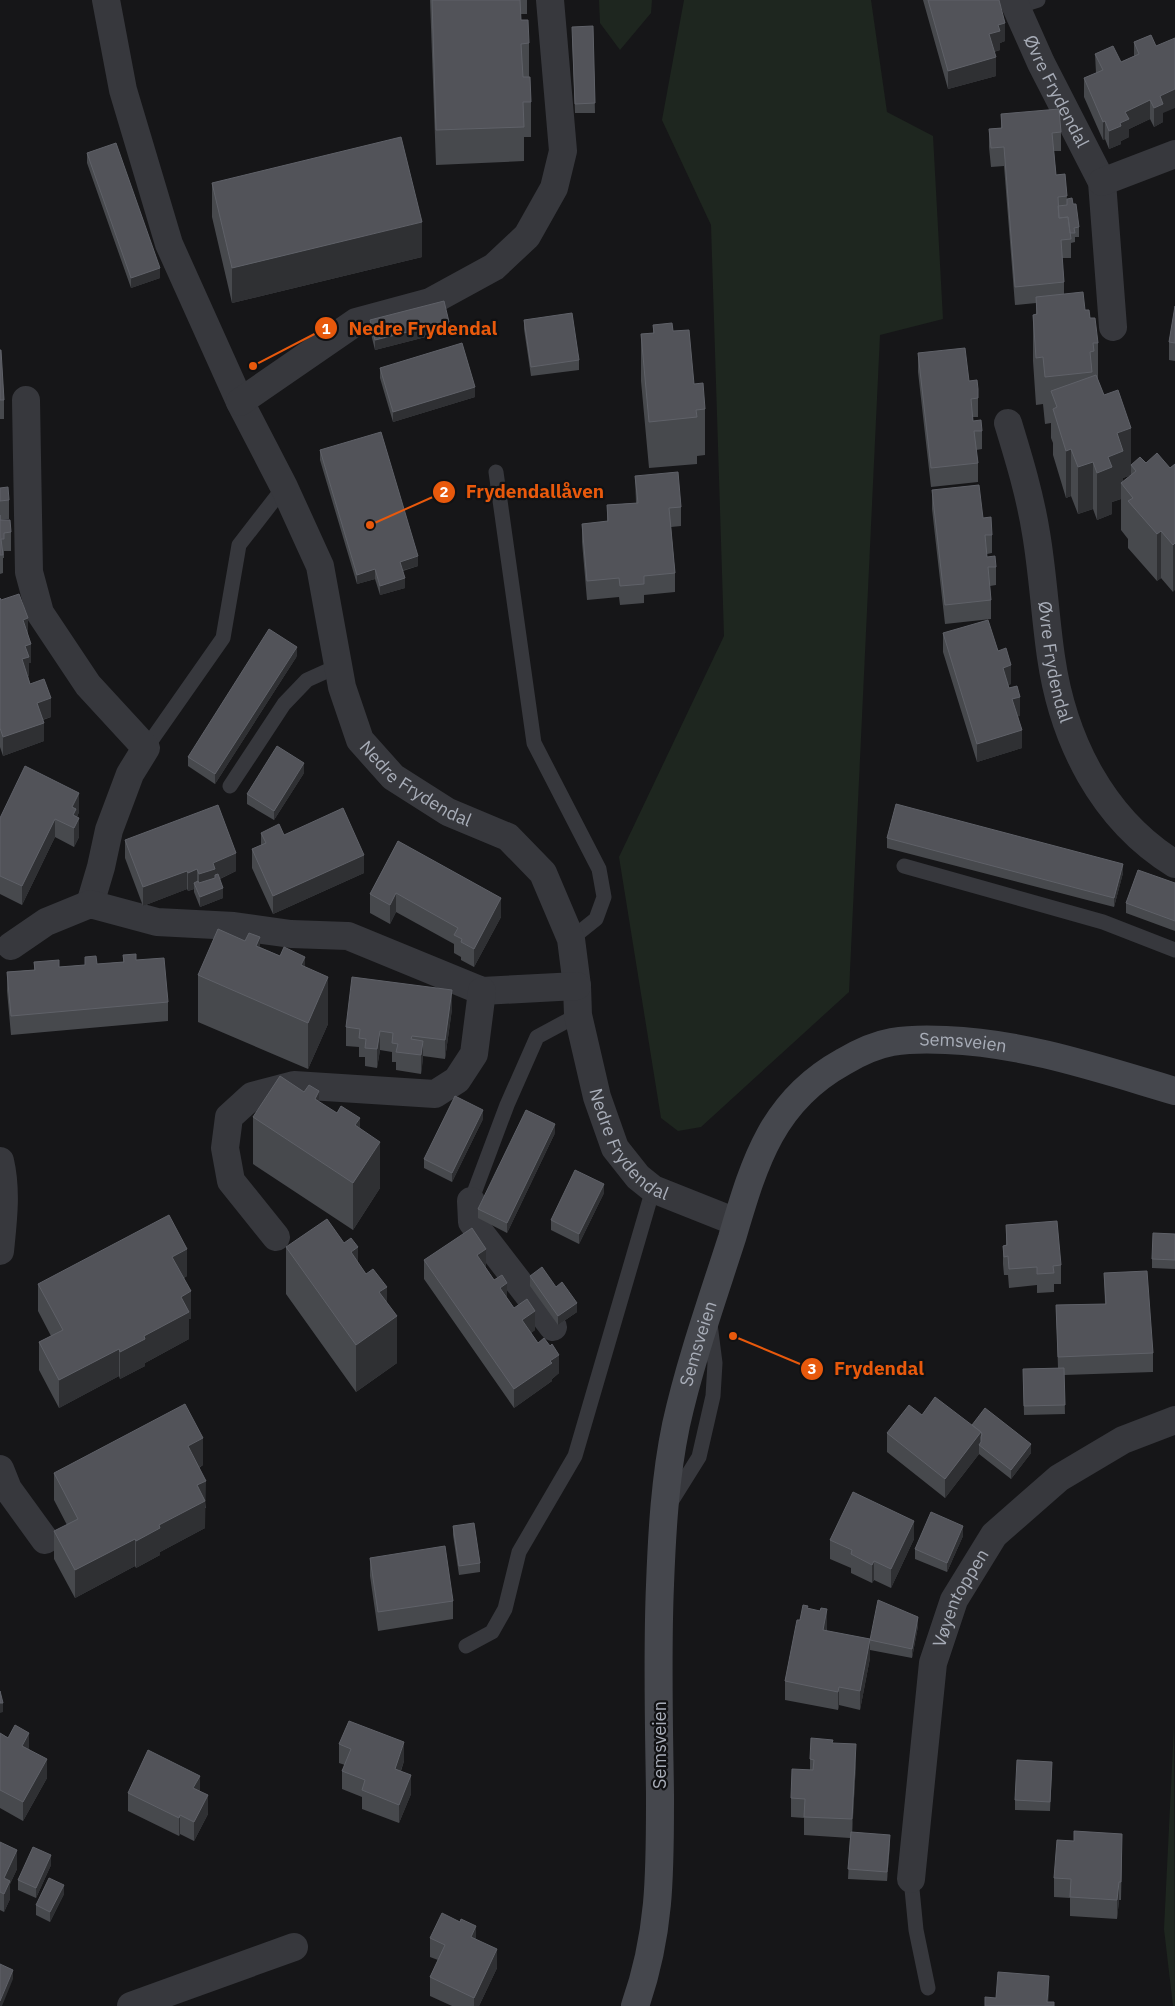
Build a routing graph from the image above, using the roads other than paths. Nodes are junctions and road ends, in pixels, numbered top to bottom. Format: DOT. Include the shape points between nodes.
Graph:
graph roads {
  1 [pos="106,0"];
  2 [pos="550,0"];
  3 [pos="1022,2"];
  4 [pos="1175,154"];
  5 [pos="1102,182"];
  6 [pos="1113,327"];
  7 [pos="26,400"];
  8 [pos="240,402"];
  9 [pos="1008,423"];
  10 [pos="496,472"];
  11 [pos="284,487"];
  12 [pos="338,666"];
  13 [pos="146,748"];
  14 [pos="230,786"];
  15 [pos="1175,864"];
  16 [pos="904,866"];
  17 [pos="90,904"];
  18 [pos="571,939"];
  19 [pos="11,946"];
  20 [pos="1175,950"];
  21 [pos="577,986"];
  22 [pos="482,991"];
  23 [pos="578,1015"];
  24 [pos="1175,1091"];
  25 [pos="0,1161"];
  26 [pos="654,1189"];
  27 [pos="471,1201"];
  28 [pos="736,1222"];
  29 [pos="276,1237"];
  30 [pos="0,1251"];
  31 [pos="553,1327"];
  32 [pos="1175,1420"];
  33 [pos="0,1469"];
  34 [pos="45,1540"];
  35 [pos="466,1646"];
  36 [pos="911,1879"];
  37 [pos="294,1947"];
  38 [pos="928,1988"];
  39 [pos="131,2006"];
  40 [pos="635,2006"];
  1 -- 8 [label="street, Nedre Frydendal" via="123,90 168,244"];
  2 -- 8 [label="street" via="563,151 554,188 527,236 494,267 430,302 356,322"];
  3 -- 5 [label="street, Øvre Frydendal" via="1041,63"];
  4 -- 5 [label="street"];
  5 -- 6 [label="street, Øvre Frydendal"];
  7 -- 13 [label="street" via="29,572 40,613 88,685"];
  8 -- 11 [label="street, Nedre Frydendal"];
  9 -- 15 [label="street, Øvre Frydendal" via="1035,524 1051,659 1066,720 1078,752 1094,784 1120,819 1142,842"];
  10 -- 18 [label="lane" via="534,743 601,878 604,897 596,919"];
  11 -- 12 [label="street, Nedre Frydendal" via="320,566"];
  11 -- 13 [label="lane" via="240,545 222,638"];
  12 -- 14 [label="lane" via="307,680 284,704"];
  12 -- 18 [label="street, Nedre Frydendal" via="360,740 393,777 448,812 508,837 543,873"];
  13 -- 17 [label="street" via="130,774 109,830"];
  16 -- 20 [label="lane" via="1103,922"];
  17 -- 19 [label="street" via="46,922"];
  17 -- 22 [label="street" via="157,922 348,936"];
  18 -- 21 [label="street, Nedre Frydendal"];
  21 -- 22 [label="street"];
  21 -- 23 [label="street, Nedre Frydendal"];
  22 -- 29 [label="street" via="474,1054 458,1080 435,1094 294,1085 252,1096 229,1118 225,1148 231,1181"];
  23 -- 26 [label="street, Nedre Frydendal" via="597,1097 616,1148 638,1177"];
  23 -- 27 [label="lane" via="537,1037"];
  24 -- 28 [label="main road, Semsveien" via="1056,1056 1008,1047 921,1039 890,1042 858,1053 829,1069 803,1090 781,1115 764,1144"];
  25 -- 30 [label="street" via="4,1177"];
  26 -- 28 [label="street, Nedre Frydendal"];
  26 -- 35 [label="lane" via="575,1456 519,1552 505,1610 492,1632"];
  27 -- 31 [label="street" via="472,1222"];
  28 -- 40 [label="main road, Semsveien" via="676,1426 664,1512 660,1590 660,1880 655,1933 646,1976"];
  32 -- 36 [label="street, Vøyentoppen" via="1123,1440 1059,1478 994,1535 954,1600 933,1663"];
  33 -- 34 [label="street" via="8,1489"];
  36 -- 38 [label="lane" via="916,1930"];
  37 -- 39 [label="street"];
}
